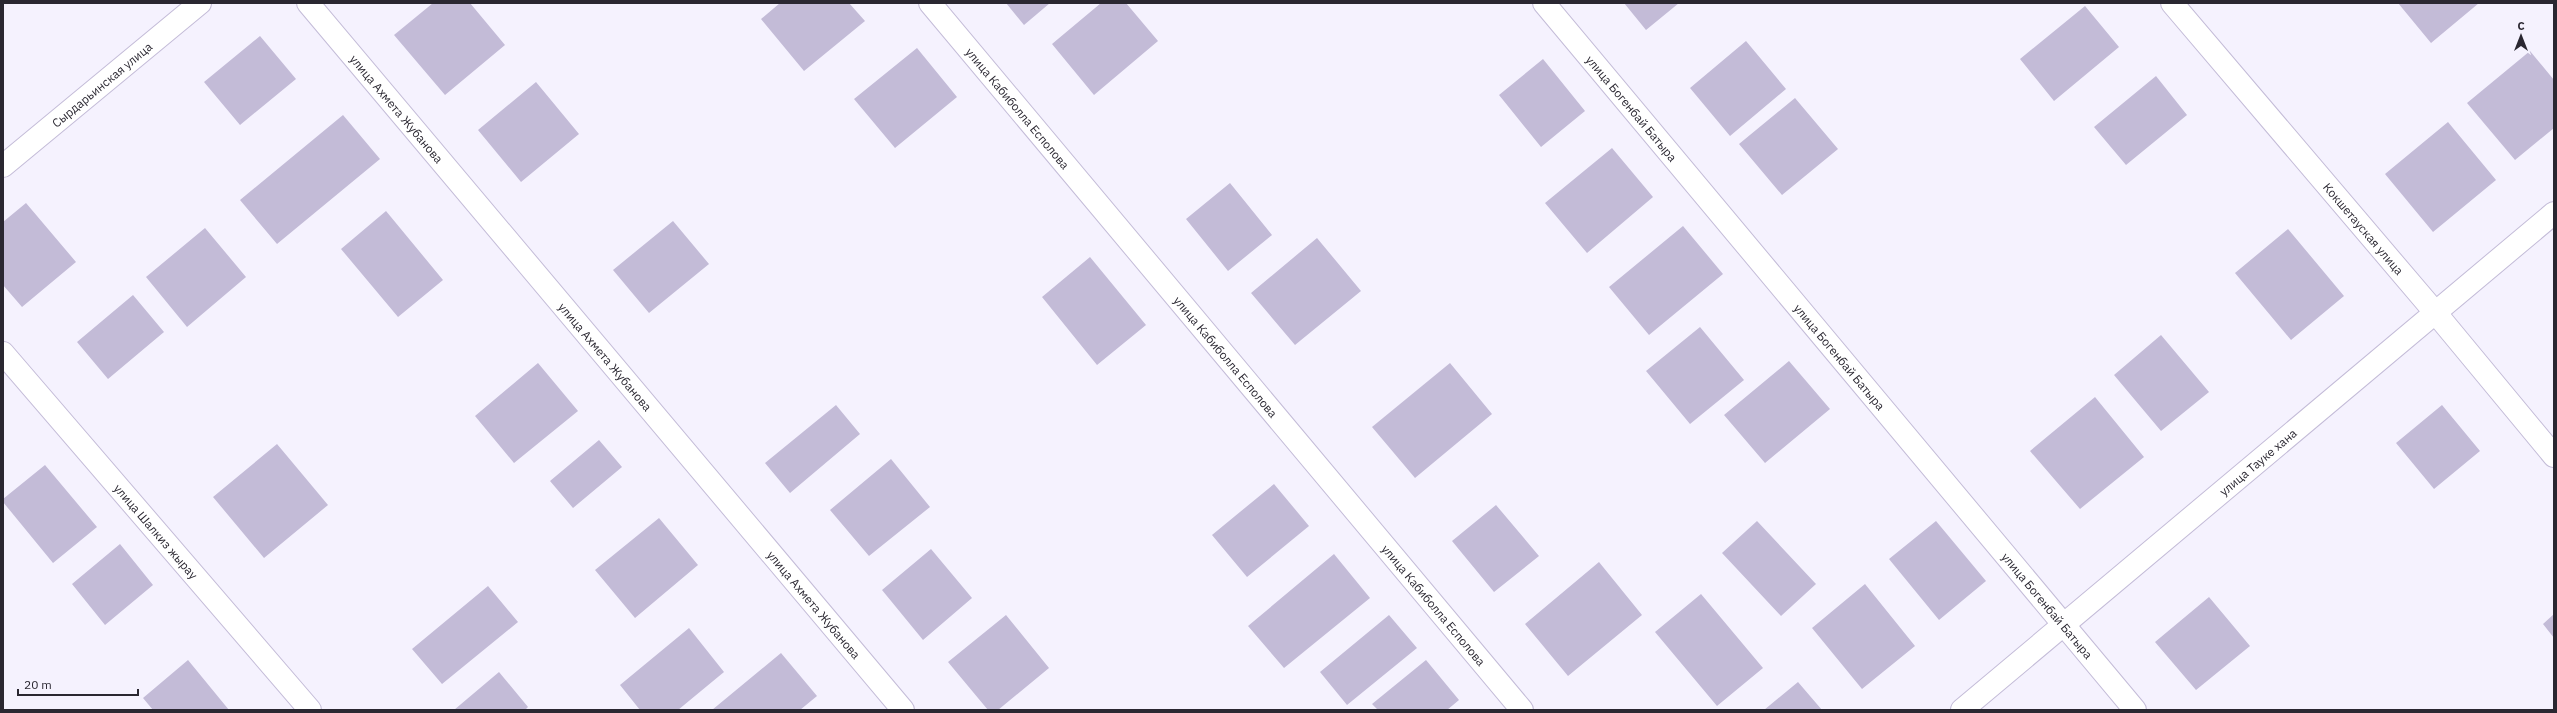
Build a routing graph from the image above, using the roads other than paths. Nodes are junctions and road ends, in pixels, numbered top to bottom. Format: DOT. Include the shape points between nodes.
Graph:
graph roads {
  1 [pos="200,3"];
  2 [pos="308,3"];
  3 [pos="930,3"];
  4 [pos="1544,3"];
  5 [pos="2172,3"];
  6 [pos="3,166"];
  7 [pos="2554,213"];
  8 [pos="2434,311"];
  9 [pos="3,353"];
  10 [pos="2554,456"];
  11 [pos="2064,624"];
  12 [pos="310,710"];
  13 [pos="903,710"];
  14 [pos="1522,710"];
  15 [pos="1962,710"];
  16 [pos="2135,710"];
  1 -- 6 [label="street, Сырдарьинская улица"];
  2 -- 13 [label="street, улица Ахмета Жубанова"];
  3 -- 14 [label="street, улица Кабиболла Есполова"];
  4 -- 11 [label="street, улица Богенбай Батыра"];
  5 -- 8 [label="street, Кокшетауская улица"];
  7 -- 8 [label="street, улица Тауке хана"];
  8 -- 10 [label="street, Кокшетауская улица"];
  8 -- 11 [label="street, улица Тауке хана"];
  9 -- 12 [label="street, улица Шалкиз жырау"];
  11 -- 15 [label="street, улица Тауке хана"];
  11 -- 16 [label="street, улица Богенбай Батыра"];
}
